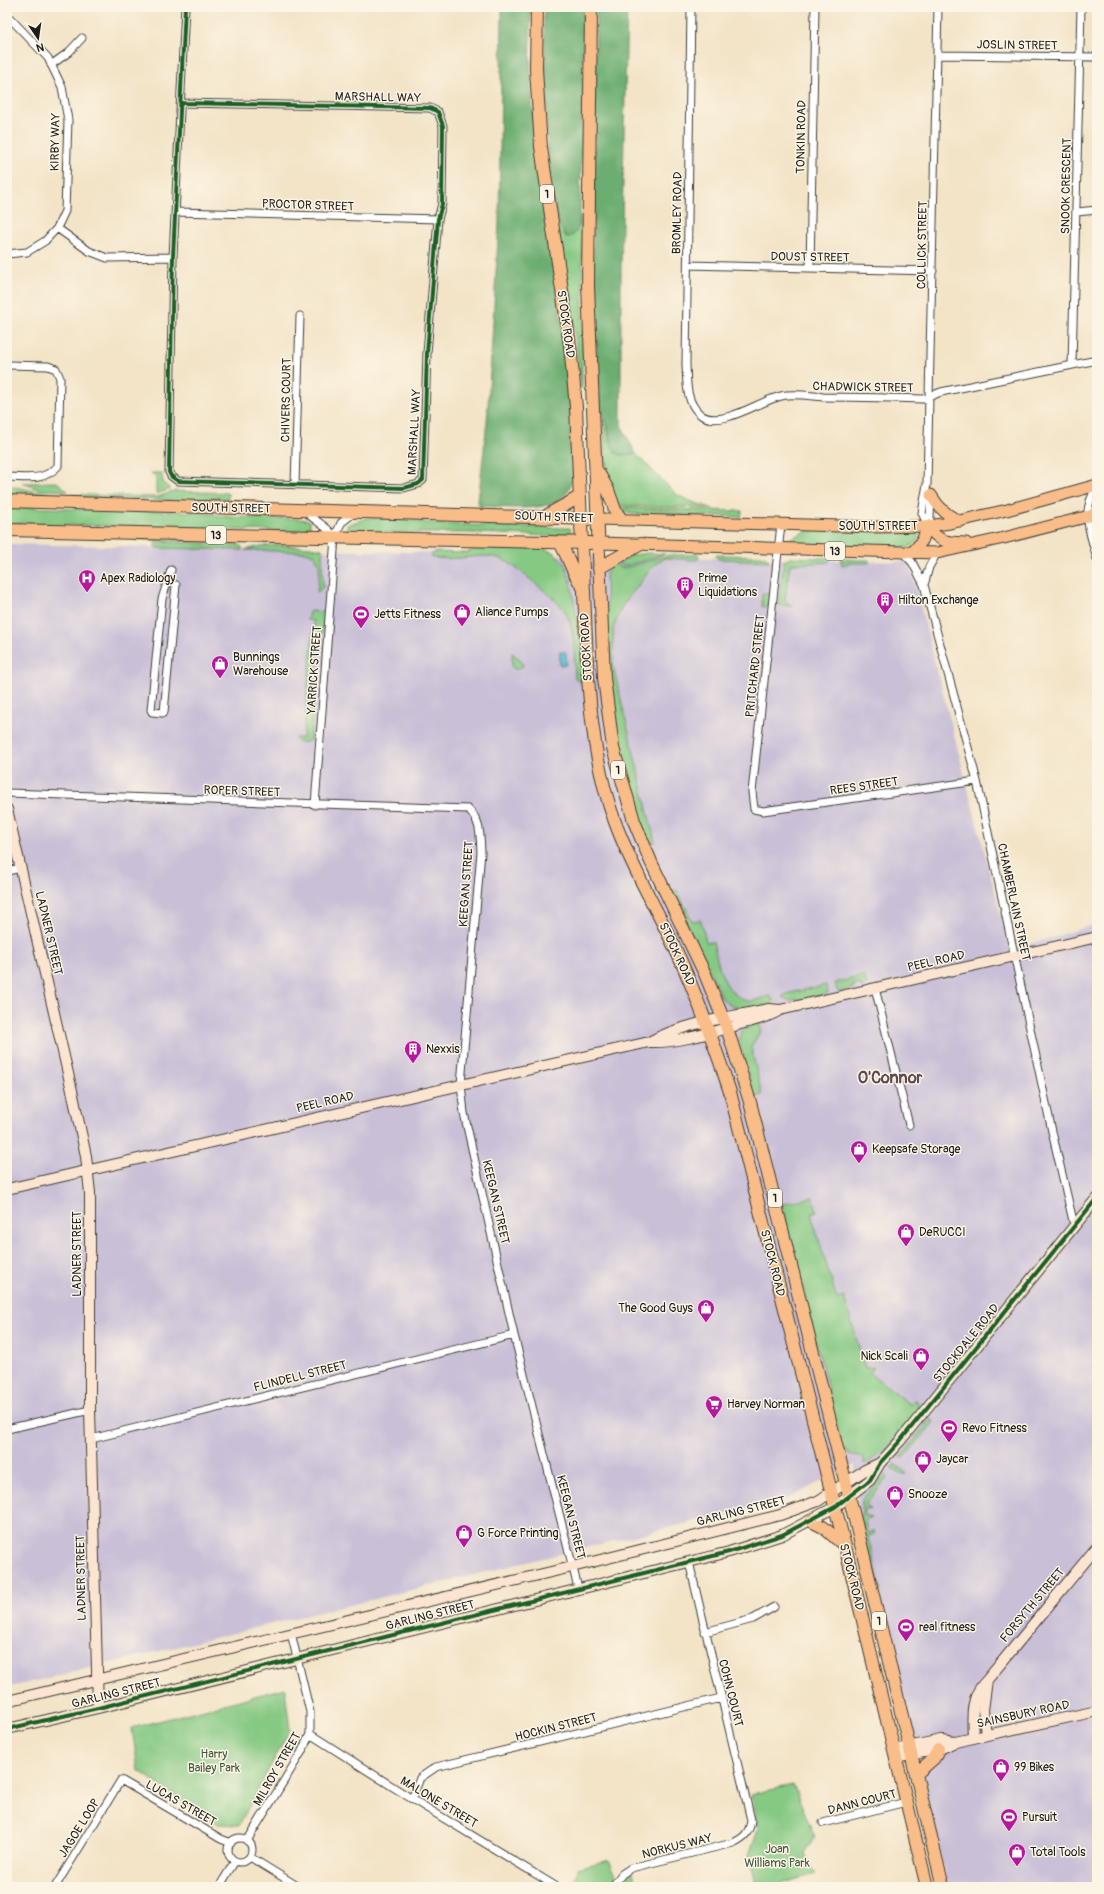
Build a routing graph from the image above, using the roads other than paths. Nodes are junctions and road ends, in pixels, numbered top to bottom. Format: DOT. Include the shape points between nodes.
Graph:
graph roads {
  1 [pos="185,7"];
  2 [pos="537,7"];
  3 [pos="591,7"];
  4 [pos="691,7"];
  5 [pos="814,7"];
  6 [pos="938,7"];
  7 [pos="1081,7"];
  8 [pos="7,15"];
  9 [pos="82,38"];
  10 [pos="938,54"];
  11 [pos="1080,57"];
  12 [pos="1097,57"];
  13 [pos="51,65"];
  14 [pos="181,103"];
  15 [pos="1097,210"];
  16 [pos="176,212"];
  17 [pos="1077,212"];
  18 [pos="438,220"];
  19 [pos="57,228"];
  20 [pos="7,254"];
  21 [pos="173,257"];
  22 [pos="688,265"];
  23 [pos="810,268"];
  24 [pos="933,271"];
  25 [pos="300,316"];
  26 [pos="1097,360"];
  27 [pos="7,364"];
  28 [pos="1072,365"];
  29 [pos="930,395"];
  30 [pos="702,415"];
  31 [pos="596,469"];
  32 [pos="7,477"];
  33 [pos="928,484"];
  34 [pos="295,485"];
  35 [pos="1097,486"];
  36 [pos="931,495"];
  37 [pos="580,496"];
  38 [pos="7,501"];
  39 [pos="304,510"];
  40 [pos="356,511"];
  41 [pos="1092,515"];
  42 [pos="545,517"];
  43 [pos="581,518"];
  44 [pos="598,519"];
  45 [pos="621,519"];
  46 [pos="960,521"];
  47 [pos="781,524"];
  48 [pos="928,526"];
  49 [pos="7,530"];
  50 [pos="335,537"];
  51 [pos="560,543"];
  52 [pos="582,543"];
  53 [pos="599,543"];
  54 [pos="641,544"];
  55 [pos="981,544"];
  56 [pos="778,550"];
  57 [pos="908,553"];
  58 [pos="937,553"];
  59 [pos="1097,559"];
  60 [pos="599,568"];
  61 [pos="171,570"];
  62 [pos="176,584"];
  63 [pos="924,585"];
  64 [pos="583,587"];
  65 [pos="977,781"];
  66 [pos="7,793"];
  67 [pos="315,805"];
  68 [pos="7,809"];
  69 [pos="754,809"];
  70 [pos="474,815"];
  71 [pos="21,868"];
  72 [pos="7,871"];
  73 [pos="1097,937"];
  74 [pos="1015,957"];
  75 [pos="875,988"];
  76 [pos="725,1023"];
  77 [pos="708,1028"];
  78 [pos="461,1084"];
  79 [pos="909,1125"];
  80 [pos="88,1170"];
  81 [pos="7,1189"];
  82 [pos="1097,1198"];
  83 [pos="1074,1225"];
  84 [pos="514,1335"];
  85 [pos="90,1410"];
  86 [pos="7,1429"];
  87 [pos="91,1439"];
  88 [pos="880,1463"];
  89 [pos="846,1484"];
  90 [pos="831,1494"];
  91 [pos="849,1497"];
  92 [pos="834,1507"];
  93 [pos="811,1521"];
  94 [pos="845,1546"];
  95 [pos="1097,1547"];
  96 [pos="690,1562"];
  97 [pos="572,1566"];
  98 [pos="578,1588"];
  99 [pos="774,1607"];
  100 [pos="705,1632"];
  101 [pos="291,1633"];
  102 [pos="297,1658"];
  103 [pos="97,1679"];
  104 [pos="987,1680"];
  105 [pos="721,1698"];
  106 [pos="7,1701"];
  107 [pos="98,1708"];
  108 [pos="1097,1711"];
  109 [pos="7,1729"];
  110 [pos="310,1734"];
  111 [pos="986,1736"];
  112 [pos="973,1738"];
  113 [pos="955,1742"];
  114 [pos="938,1749"];
  115 [pos="911,1750"];
  116 [pos="895,1754"];
  117 [pos="916,1774"];
  118 [pos="121,1780"];
  119 [pos="412,1799"];
  120 [pos="906,1802"];
  121 [pos="823,1823"];
  122 [pos="749,1830"];
  123 [pos="247,1841"];
  124 [pos="231,1843"];
  125 [pos="250,1857"];
  126 [pos="235,1861"];
  127 [pos="55,1887"];
  128 [pos="219,1887"];
  129 [pos="299,1887"];
  130 [pos="558,1887"];
  131 [pos="612,1887"];
  132 [pos="927,1887"];
  133 [pos="943,1887"];
  1 -- 14 [label="street, MARSHALL WAY"];
  2 -- 37 [label="highway, STOCK ROAD / 1" via="536,69 541,147 574,380"];
  3 -- 31 [label="highway, STOCK ROAD / 1" via="588,286"];
  4 -- 22 [label="street, BROMLEY ROAD"];
  5 -- 23 [label="street, TONKIN ROAD"];
  6 -- 10 [label="street, COLLICK STREET"];
  7 -- 11 [label="street, SNOOK CRESCENT"];
  8 -- 13 [label="street, KIRBY WAY" via="48,58"];
  9 -- 13 [label="street" via="69,52"];
  10 -- 11 [label="street, JOSLIN STREET"];
  10 -- 24 [label="street, COLLICK STREET"];
  11 -- 12 [label="street, JOSLIN STREET"];
  11 -- 17 [label="street, SNOOK CRESCENT"];
  13 -- 19 [label="street, KIRBY WAY" via="62,87 68,120 64,211"];
  14 -- 16 [label="street, MARSHALL WAY"];
  14 -- 18 [label="street, MARSHALL WAY" via="430,108 438,112 443,126 442,204"];
  15 -- 17 [label="street"];
  16 -- 18 [label="street, PROCTOR STREET"];
  16 -- 21 [label="street, MARSHALL WAY"];
  17 -- 28 [label="street, SNOOK CRESCENT"];
  18 -- 34 [label="street, MARSHALL WAY" via="427,353 423,480 404,488"];
  19 -- 20 [label="street, KIRBY WAY" via="45,241 27,252"];
  19 -- 21 [label="street" via="89,251 107,258"];
  21 -- 34 [label="street, MARSHALL WAY" via="168,466 171,476 178,481"];
  22 -- 23 [label="street, DOUST STREET"];
  22 -- 30 [label="street, BROMLEY ROAD" via="687,391 691,403"];
  23 -- 24 [label="street, DOUST STREET"];
  24 -- 29 [label="street, COLLICK STREET"];
  25 -- 34 [label="street, CHIVERS COURT"];
  26 -- 28 [label="street, CHADWICK STREET"];
  27 -- 32 [label="street" via="48,366 56,369 60,378 58,466 50,474 39,478"];
  28 -- 29 [label="street, CHADWICK STREET"];
  29 -- 30 [label="street, CHADWICK STREET" via="923,399 782,396 759,403 735,415 715,420"];
  29 -- 33 [label="street, COLLICK STREET"];
  31 -- 44 [label="highway, STOCK ROAD / 1"];
  31 -- 45 [label="highway"];
  33 -- 36 [label="street, COLLICK STREET"];
  33 -- 48 [label="street, COLLICK STREET" via="922,513"];
  35 -- 41 [label="street" via="1089,503"];
  35 -- 46 [label="main road, SOUTH STREET / 13"];
  36 -- 46 [label="main road" via="945,512"];
  36 -- 48 [label="street, COLLICK STREET"];
  37 -- 42 [label="highway"];
  37 -- 43 [label="highway, STOCK ROAD / 1"];
  38 -- 39 [label="highway, SOUTH STREET / 13"];
  39 -- 40 [label="highway, SOUTH STREET / 13"];
  39 -- 50 [label="street" via="311,518 325,525"];
  40 -- 42 [label="highway, SOUTH STREET / 13"];
  40 -- 50 [label="street, YARRICK STREET" via="341,523"];
  41 -- 55 [label="main road, SOUTH STREET / 13"];
  41 -- 59 [label="street"];
  42 -- 43 [label="highway, SOUTH STREET / 13"];
  43 -- 44 [label="highway, SOUTH STREET / 13"];
  43 -- 52 [label="highway, STOCK ROAD / 1"];
  44 -- 45 [label="main road, SOUTH STREET / 13"];
  44 -- 53 [label="highway, STOCK ROAD / 1"];
  45 -- 47 [label="main road, SOUTH STREET / 13"];
  46 -- 48 [label="main road, SOUTH STREET / 13"];
  47 -- 48 [label="main road, SOUTH STREET / 13"];
  47 -- 56 [label="street, PRITCHARD STREET"];
  48 -- 55 [label="main road" via="940,540"];
  48 -- 57 [label="main road" via="922,541"];
  49 -- 50 [label="highway, SOUTH STREET / 13"];
  50 -- 51 [label="highway, SOUTH STREET / 13"];
  50 -- 67 [label="street, YARRICK STREET"];
  51 -- 52 [label="highway, SOUTH STREET / 13"];
  51 -- 64 [label="highway" via="567,554 574,575"];
  52 -- 53 [label="highway, SOUTH STREET / 13"];
  52 -- 64 [label="highway, STOCK ROAD / 1"];
  53 -- 54 [label="main road, SOUTH STREET / 13"];
  53 -- 60 [label="highway, STOCK ROAD / 1"];
  54 -- 56 [label="main road, SOUTH STREET / 13"];
  54 -- 60 [label="highway"];
  55 -- 58 [label="main road, SOUTH STREET / 13"];
  56 -- 57 [label="main road, SOUTH STREET / 13"];
  56 -- 69 [label="street, PRITCHARD STREET" via="752,792"];
  57 -- 58 [label="main road, SOUTH STREET / 13"];
  57 -- 63 [label="street, CHAMBERLAIN STREET"];
  58 -- 63 [label="street, CHAMBERLAIN STREET" via="928,567"];
  60 -- 76 [label="highway, STOCK ROAD / 1" via="607,705 619,772 642,841 705,974"];
  61 -- 62 [label="street" via="162,599 152,712 164,712"];
  63 -- 65 [label="street, CHAMBERLAIN STREET"];
  64 -- 77 [label="highway, STOCK ROAD / 1" via="591,722 607,797 625,846 674,947"];
  65 -- 69 [label="street, REES STREET" via="763,811"];
  65 -- 74 [label="street, CHAMBERLAIN STREET"];
  66 -- 67 [label="street, ROPER STREET"];
  67 -- 70 [label="street, ROPER STREET" via="468,809"];
  68 -- 71 [label="street, LADNER STREET"];
  70 -- 78 [label="street, KEEGAN STREET" via="479,823 481,852"];
  71 -- 72 [label="street"];
  71 -- 80 [label="street, LADNER STREET"];
  73 -- 74 [label="street, PEEL ROAD"];
  74 -- 75 [label="street, PEEL ROAD"];
  74 -- 83 [label="street, CHAMBERLAIN STREET"];
  75 -- 76 [label="street, PEEL ROAD" via="780,1010 769,1009"];
  75 -- 79 [label="street"];
  76 -- 77 [label="street, PEEL ROAD"];
  76 -- 89 [label="highway, STOCK ROAD / 1" via="750,1102"];
  77 -- 78 [label="street, PEEL ROAD" via="662,1035 649,1042"];
  77 -- 90 [label="highway, STOCK ROAD / 1" via="732,1098"];
  78 -- 80 [label="street, PEEL ROAD"];
  78 -- 84 [label="street, KEEGAN STREET" via="464,1113"];
  80 -- 81 [label="street, PEEL ROAD"];
  80 -- 85 [label="street, LADNER STREET"];
  82 -- 83 [label="street, STOCKDALE ROAD"];
  83 -- 88 [label="street, STOCKDALE ROAD" via="905,1436"];
  84 -- 87 [label="street, FLINDELL STREET"];
  84 -- 97 [label="street, KEEGAN STREET"];
  85 -- 86 [label="street"];
  85 -- 87 [label="street, LADNER STREET"];
  87 -- 103 [label="street, LADNER STREET"];
  88 -- 89 [label="street, STOCKDALE ROAD"];
  88 -- 91 [label="street, STOCKDALE ROAD" via="870,1480"];
  89 -- 90 [label="street, GARLING STREET"];
  89 -- 91 [label="highway, STOCK ROAD / 1"];
  90 -- 92 [label="highway, STOCK ROAD / 1"];
  90 -- 97 [label="street, GARLING STREET" via="780,1515"];
  91 -- 92 [label="street, GARLING STREET"];
  91 -- 115 [label="highway, STOCK ROAD / 1"];
  92 -- 93 [label="street, GARLING STREET"];
  92 -- 94 [label="highway, STOCK ROAD / 1"];
  93 -- 94 [label="highway" via="823,1527"];
  93 -- 96 [label="street, GARLING STREET" via="766,1542"];
  94 -- 116 [label="highway, STOCK ROAD / 1"];
  95 -- 104 [label="street, FORSYTH STREET"];
  96 -- 98 [label="street, GARLING STREET"];
  96 -- 100 [label="street, COHN COURT"];
  97 -- 98 [label="street, KEEGAN STREET"];
  97 -- 101 [label="street, GARLING STREET"];
  98 -- 102 [label="street, GARLING STREET"];
  99 -- 100 [label="street" via="753,1619"];
  100 -- 105 [label="street, COHN COURT"];
  101 -- 102 [label="street, MILROY STREET"];
  101 -- 103 [label="street, GARLING STREET"];
  102 -- 107 [label="street, GARLING STREET"];
  102 -- 110 [label="street, MILROY STREET" via="310,1712"];
  103 -- 106 [label="street, GARLING STREET"];
  103 -- 107 [label="street, LADNER STREET"];
  104 -- 111 [label="street" via="983,1710"];
  104 -- 112 [label="street, FORSYTH STREET" via="979,1688 974,1700"];
  105 -- 119 [label="street, HOCKIN STREET" via="436,1767 420,1778"];
  105 -- 122 [label="street, COHN COURT" via="751,1820"];
  107 -- 109 [label="street, GARLING STREET"];
  108 -- 111 [label="street, SAINSBURY ROAD"];
  110 -- 119 [label="street, MALONE STREET"];
  110 -- 123 [label="street, MILROY STREET" via="301,1754"];
  111 -- 112 [label="street, SAINSBURY ROAD"];
  112 -- 113 [label="street, SAINSBURY ROAD"];
  113 -- 114 [label="street, SAINSBURY ROAD"];
  113 -- 115 [label="street, SAINSBURY ROAD" via="941,1740"];
  114 -- 115 [label="street, SAINSBURY ROAD"];
  114 -- 117 [label="highway" via="934,1758"];
  115 -- 116 [label="street, SAINSBURY ROAD"];
  115 -- 117 [label="highway, STOCK ROAD / 1"];
  116 -- 120 [label="highway, STOCK ROAD / 1"];
  117 -- 133 [label="highway, STOCK ROAD / 1"];
  118 -- 124 [label="street, LUCAS STREET"];
  118 -- 127 [label="street, JAGOE LOOP"];
  119 -- 130 [label="street, MALONE STREET"];
  120 -- 121 [label="street, DANN COURT"];
  120 -- 132 [label="highway, STOCK ROAD / 1"];
  122 -- 131 [label="street, NORKUS WAY" via="733,1843 631,1868 622,1874"];
  123 -- 124 [label="street" via="237,1839"];
  123 -- 125 [label="street" via="252,1848"];
  124 -- 126 [label="street" via="229,1853"];
  125 -- 126 [label="street" via="244,1861"];
  125 -- 129 [label="street"];
  126 -- 128 [label="street"];
}
